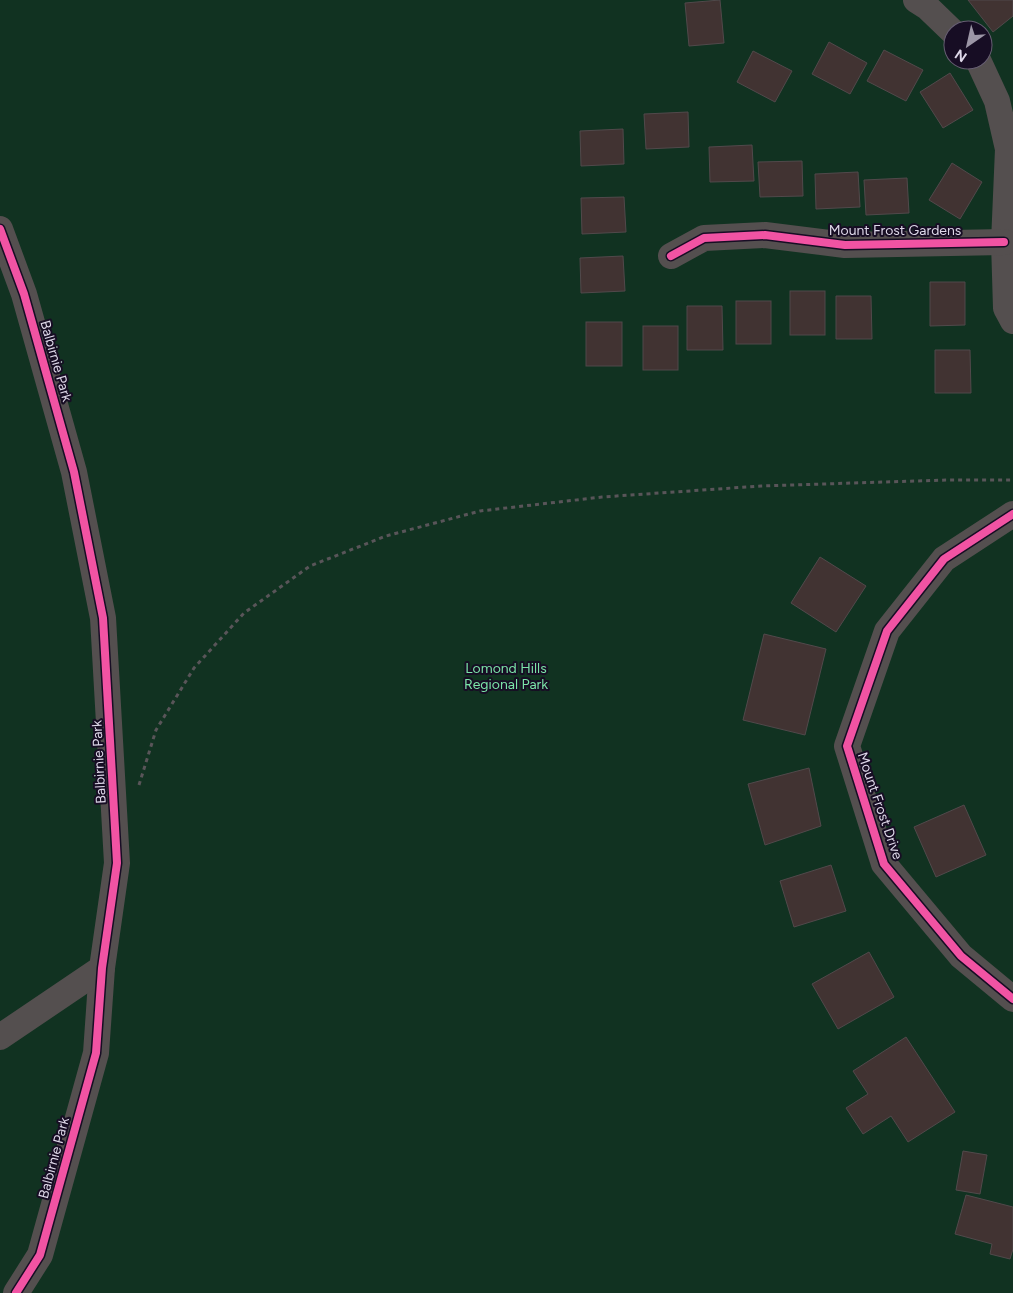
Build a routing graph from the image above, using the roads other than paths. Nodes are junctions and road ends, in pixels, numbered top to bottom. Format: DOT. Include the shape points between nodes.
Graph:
graph roads {
  1 [pos="916,0"];
  2 [pos="943,23"];
  3 [pos="983,70"];
  4 [pos="0,228"];
  5 [pos="1004,242"];
  6 [pos="671,256"];
  7 [pos="1013,321"];
  8 [pos="1013,514"];
  9 [pos="102,968"];
  10 [pos="1013,999"];
  11 [pos="0,1036"];
  12 [pos="16,1293"];
  1 -- 2 [label="street"];
  3 -- 5 [label="street" via="997,101 1008,149"];
  4 -- 9 [label="street, Balbirnie Park" via="24,294 74,472 103,618 117,862"];
  5 -- 6 [label="street, Mount Frost Gardens" via="845,245 765,235 704,238"];
  5 -- 7 [label="street" via="1006,308"];
  8 -- 10 [label="street, Mount Frost Drive" via="944,559 887,631 847,746 884,864 961,956"];
  9 -- 11 [label="street"];
  9 -- 12 [label="street, Balbirnie Park" via="96,1053 40,1255"];
}
